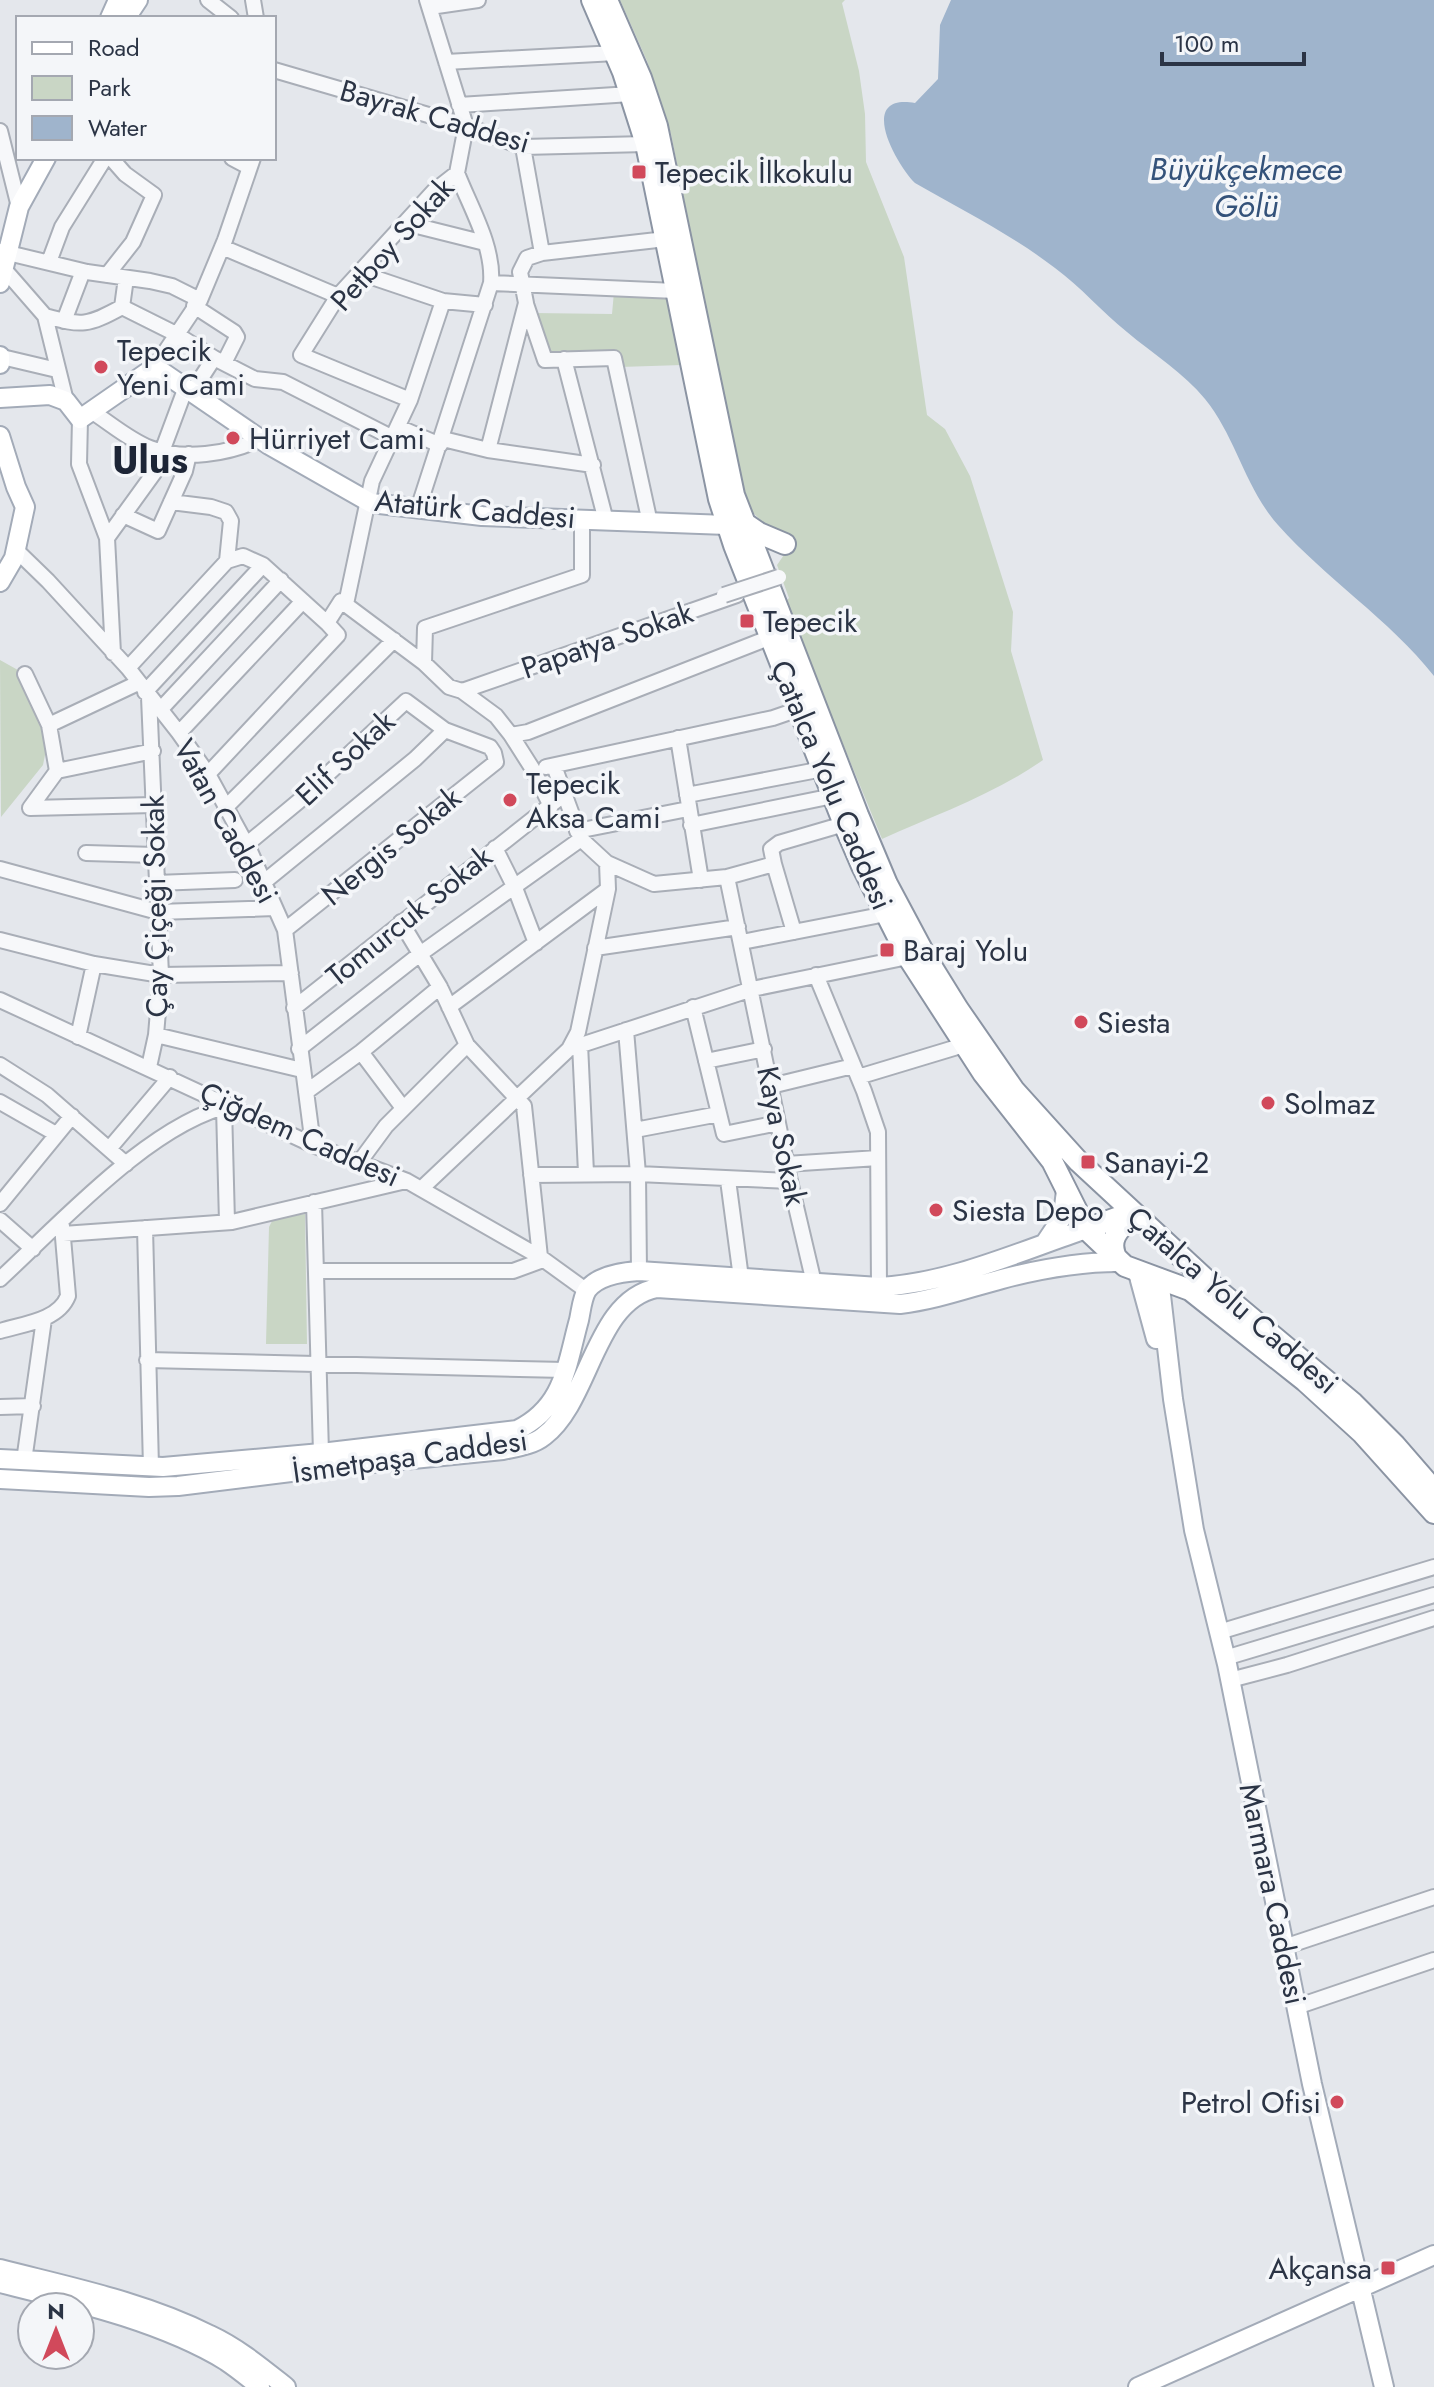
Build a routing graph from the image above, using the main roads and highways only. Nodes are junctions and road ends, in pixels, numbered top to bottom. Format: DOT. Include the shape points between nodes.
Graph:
graph roads {
  1 [pos="592,0"];
  2 [pos="607,0"];
  3 [pos="45,160"];
  4 [pos="3,264"];
  5 [pos="0,398"];
  6 [pos="0,436"];
  7 [pos="735,523"];
  8 [pos="9,551"];
  9 [pos="770,573"];
  10 [pos="0,582"];
  11 [pos="1066,1190"];
  12 [pos="1135,1216"];
  13 [pos="1086,1229"];
  14 [pos="1163,1240"];
  15 [pos="1045,1243"];
  16 [pos="1119,1262"];
  17 [pos="996,1271"];
  18 [pos="1138,1273"];
  19 [pos="610,1276"];
  20 [pos="1159,1278"];
  21 [pos="820,1288"];
  22 [pos="586,1295"];
  23 [pos="628,1302"];
  24 [pos="616,1318"];
  25 [pos="1173,1399"];
  26 [pos="453,1446"];
  27 [pos="0,1459"];
  28 [pos="289,1464"];
  29 [pos="151,1467"];
  30 [pos="0,1479"];
  31 [pos="149,1487"];
  32 [pos="1434,1490"];
  33 [pos="1434,1513"];
  34 [pos="1434,2255"];
  35 [pos="0,2269"];
  36 [pos="0,2283"];
  37 [pos="1361,2287"];
  38 [pos="260,2387"];
  39 [pos="286,2387"];
  40 [pos="1138,2387"];
  41 [pos="1384,2387"];
  1 -- 7 [label="highway, Çatalca Yolu Caddesi" via="646,144 713,475"];
  2 -- 7 [label="highway, Çatalca Yolu Caddesi" via="657,126"];
  3 -- 4 [label="main road" via="19,207"];
  5 -- 7 [label="main road, Atatürk Caddesi" via="50,395 85,415 155,367 260,439 367,502 482,516"];
  6 -- 8 [label="main road" via="25,507"];
  7 -- 9 [label="highway, Çatalca Yolu Caddesi"];
  7 -- 9 [label="highway" via="785,544 775,550"];
  7 -- 11 [label="highway, Çatalca Yolu Caddesi" via="752,590 844,824 886,914 964,1045 1043,1148"];
  8 -- 10 [label="main road"];
  9 -- 12 [label="highway, Çatalca Yolu Caddesi" via="875,857 927,959 1022,1099"];
  11 -- 13 [label="highway, Çatalca Yolu Caddesi"];
  11 -- 15 [label="main road" via="1063,1216"];
  12 -- 13 [label="highway"];
  12 -- 14 [label="highway, Çatalca Yolu Caddesi"];
  12 -- 16 [label="highway" via="1114,1235"];
  13 -- 15 [label="main road"];
  13 -- 16 [label="highway, Çatalca Yolu Caddesi"];
  14 -- 20 [label="highway"];
  14 -- 32 [label="highway, Çatalca Yolu Caddesi" via="1353,1403"];
  15 -- 17 [label="main road"];
  16 -- 17 [label="main road"];
  16 -- 18 [label="highway, Çatalca Yolu Caddesi"];
  17 -- 21 [label="main road" via="879,1287"];
  17 -- 21 [label="main road" via="928,1301 900,1304"];
  18 -- 20 [label="highway, Çatalca Yolu Caddesi"];
  18 -- 25 [label="main road"];
  19 -- 21 [label="main road" via="639,1271"];
  19 -- 22 [label="main road"];
  19 -- 23 [label="main road" via="620,1282"];
  20 -- 25 [label="main road"];
  20 -- 33 [label="highway, Çatalca Yolu Caddesi" via="1204,1300 1336,1407"];
  21 -- 23 [label="main road" via="657,1288"];
  22 -- 24 [label="main road" via="598,1317"];
  22 -- 26 [label="main road, İsmetpaşa Caddesi" via="551,1405 517,1430"];
  23 -- 24 [label="main road, İsmetpaşa Caddesi"];
  24 -- 26 [label="main road, İsmetpaşa Caddesi" via="569,1408 543,1438 503,1450"];
  25 -- 37 [label="main road, Marmara Caddesi" via="1194,1530 1322,2129"];
  26 -- 28 [label="main road, İsmetpaşa Caddesi"];
  26 -- 28 [label="main road, İsmetpaşa Caddesi" via="321,1453"];
  27 -- 29 [label="main road, İsmetpaşa Caddesi"];
  28 -- 29 [label="main road, İsmetpaşa Caddesi"];
  28 -- 31 [label="main road, İsmetpaşa Caddesi"];
  29 -- 31 [label="main road"];
  30 -- 31 [label="main road, İsmetpaşa Caddesi"];
  34 -- 37 [label="main road"];
  35 -- 39 [label="main road" via="124,2302 200,2330"];
  36 -- 38 [label="main road" via="78,2302 187,2341"];
  37 -- 40 [label="main road"];
  37 -- 41 [label="main road, Marmara Caddesi"];
}
